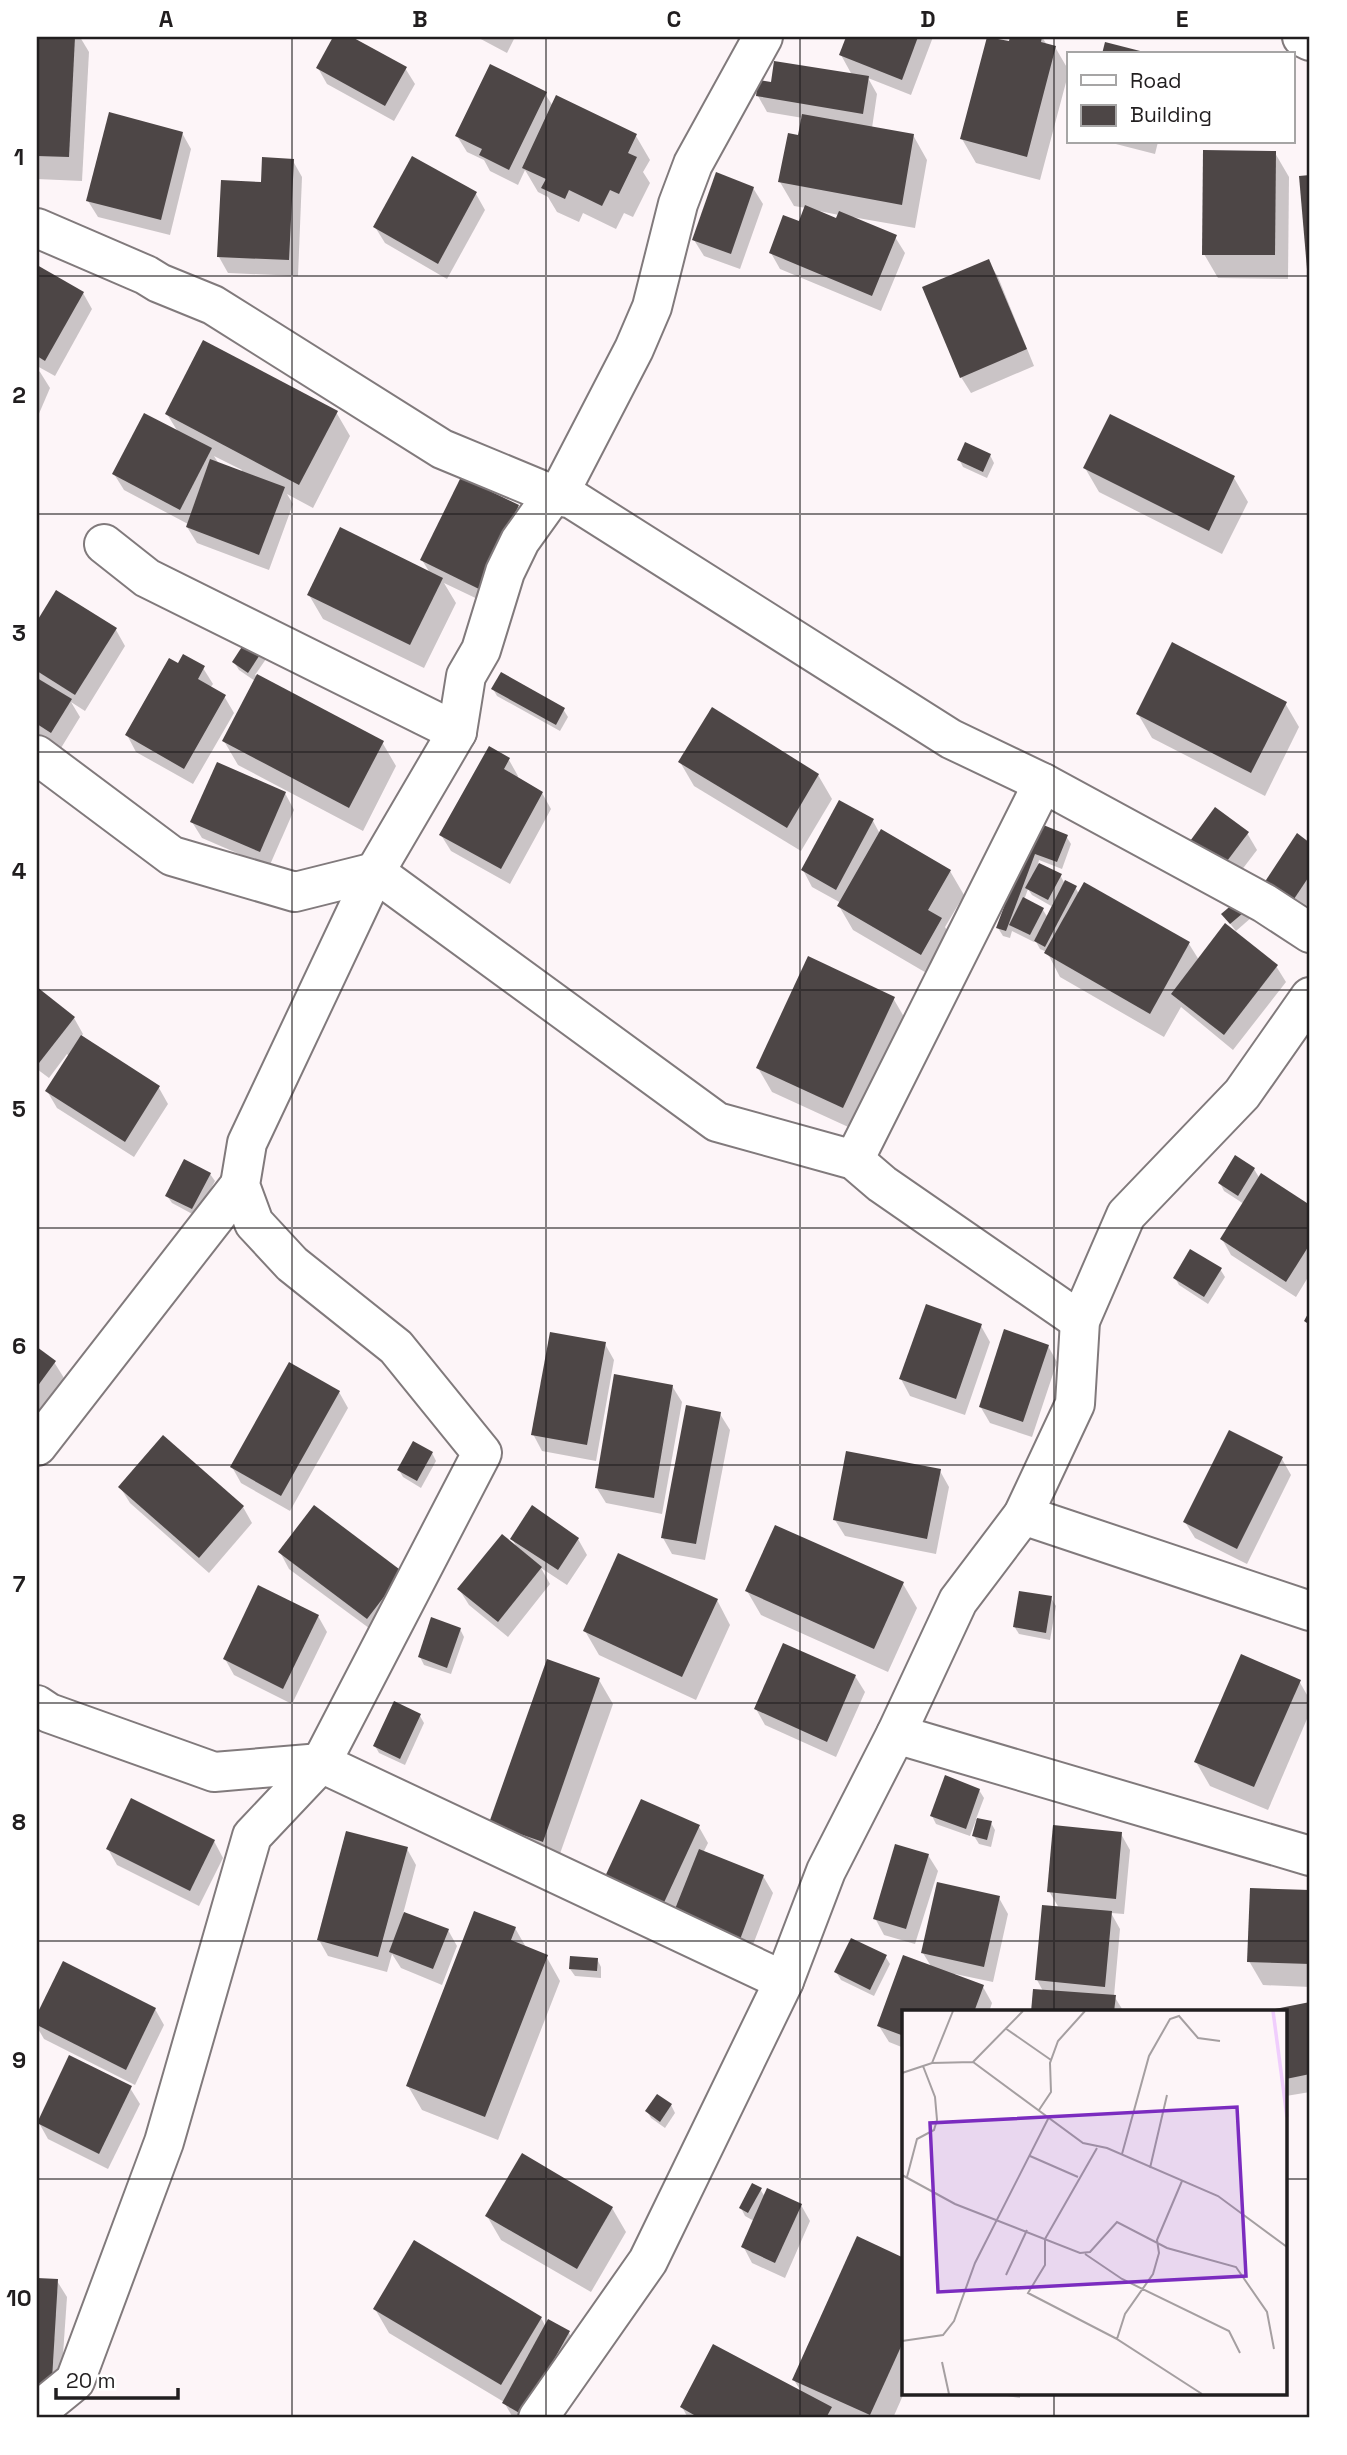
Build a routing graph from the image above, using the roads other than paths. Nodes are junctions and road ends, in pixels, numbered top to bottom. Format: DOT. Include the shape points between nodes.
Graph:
graph roads {
  1 [pos="763,37"];
  2 [pos="1303,37"];
  3 [pos="1310,41"];
  4 [pos="37,228"];
  5 [pos="553,495"];
  6 [pos="104,544"];
  7 [pos="457,732"];
  8 [pos="37,755"];
  9 [pos="1043,783"];
  10 [pos="375,872"];
  11 [pos="1310,933"];
  12 [pos="1310,998"];
  13 [pos="854,1160"];
  14 [pos="240,1185"];
  15 [pos="1080,1321"];
  16 [pos="37,1446"];
  17 [pos="1023,1516"];
  18 [pos="1310,1611"];
  19 [pos="37,1705"];
  20 [pos="896,1734"];
  21 [pos="321,1763"];
  22 [pos="1310,1856"];
  23 [pos="784,1981"];
  24 [pos="37,2412"];
  25 [pos="538,2418"];
  1 -- 5 [label="street" via="693,164 652,307 635,349 564,484"];
  2 -- 3 [label="street"];
  4 -- 5 [label="street" via="214,305 442,449"];
  5 -- 7 [label="street" via="520,541 505,572 481,650 467,676"];
  5 -- 9 [label="street" via="572,499 951,739"];
  6 -- 7 [label="street" via="147,578"];
  7 -- 10 [label="street"];
  8 -- 10 [label="street" via="172,856 295,892"];
  9 -- 11 [label="street" via="1264,903"];
  9 -- 13 [label="street"];
  10 -- 13 [label="street" via="717,1122"];
  10 -- 14 [label="street" via="247,1143"];
  12 -- 15 [label="street" via="1242,1094 1126,1215"];
  13 -- 15 [label="street" via="881,1184"];
  14 -- 16 [label="street"];
  14 -- 21 [label="street" via="254,1223 292,1264 396,1347 482,1452"];
  15 -- 17 [label="street" via="1074,1404"];
  17 -- 18 [label="street"];
  17 -- 20 [label="street" via="958,1601"];
  19 -- 21 [label="street" via="214,1772"];
  20 -- 22 [label="street"];
  20 -- 23 [label="street" via="826,1871"];
  21 -- 23 [label="street"];
  21 -- 24 [label="street" via="252,1836 164,2142 80,2369 75,2381"];
  23 -- 25 [label="street" via="648,2261"];
}
